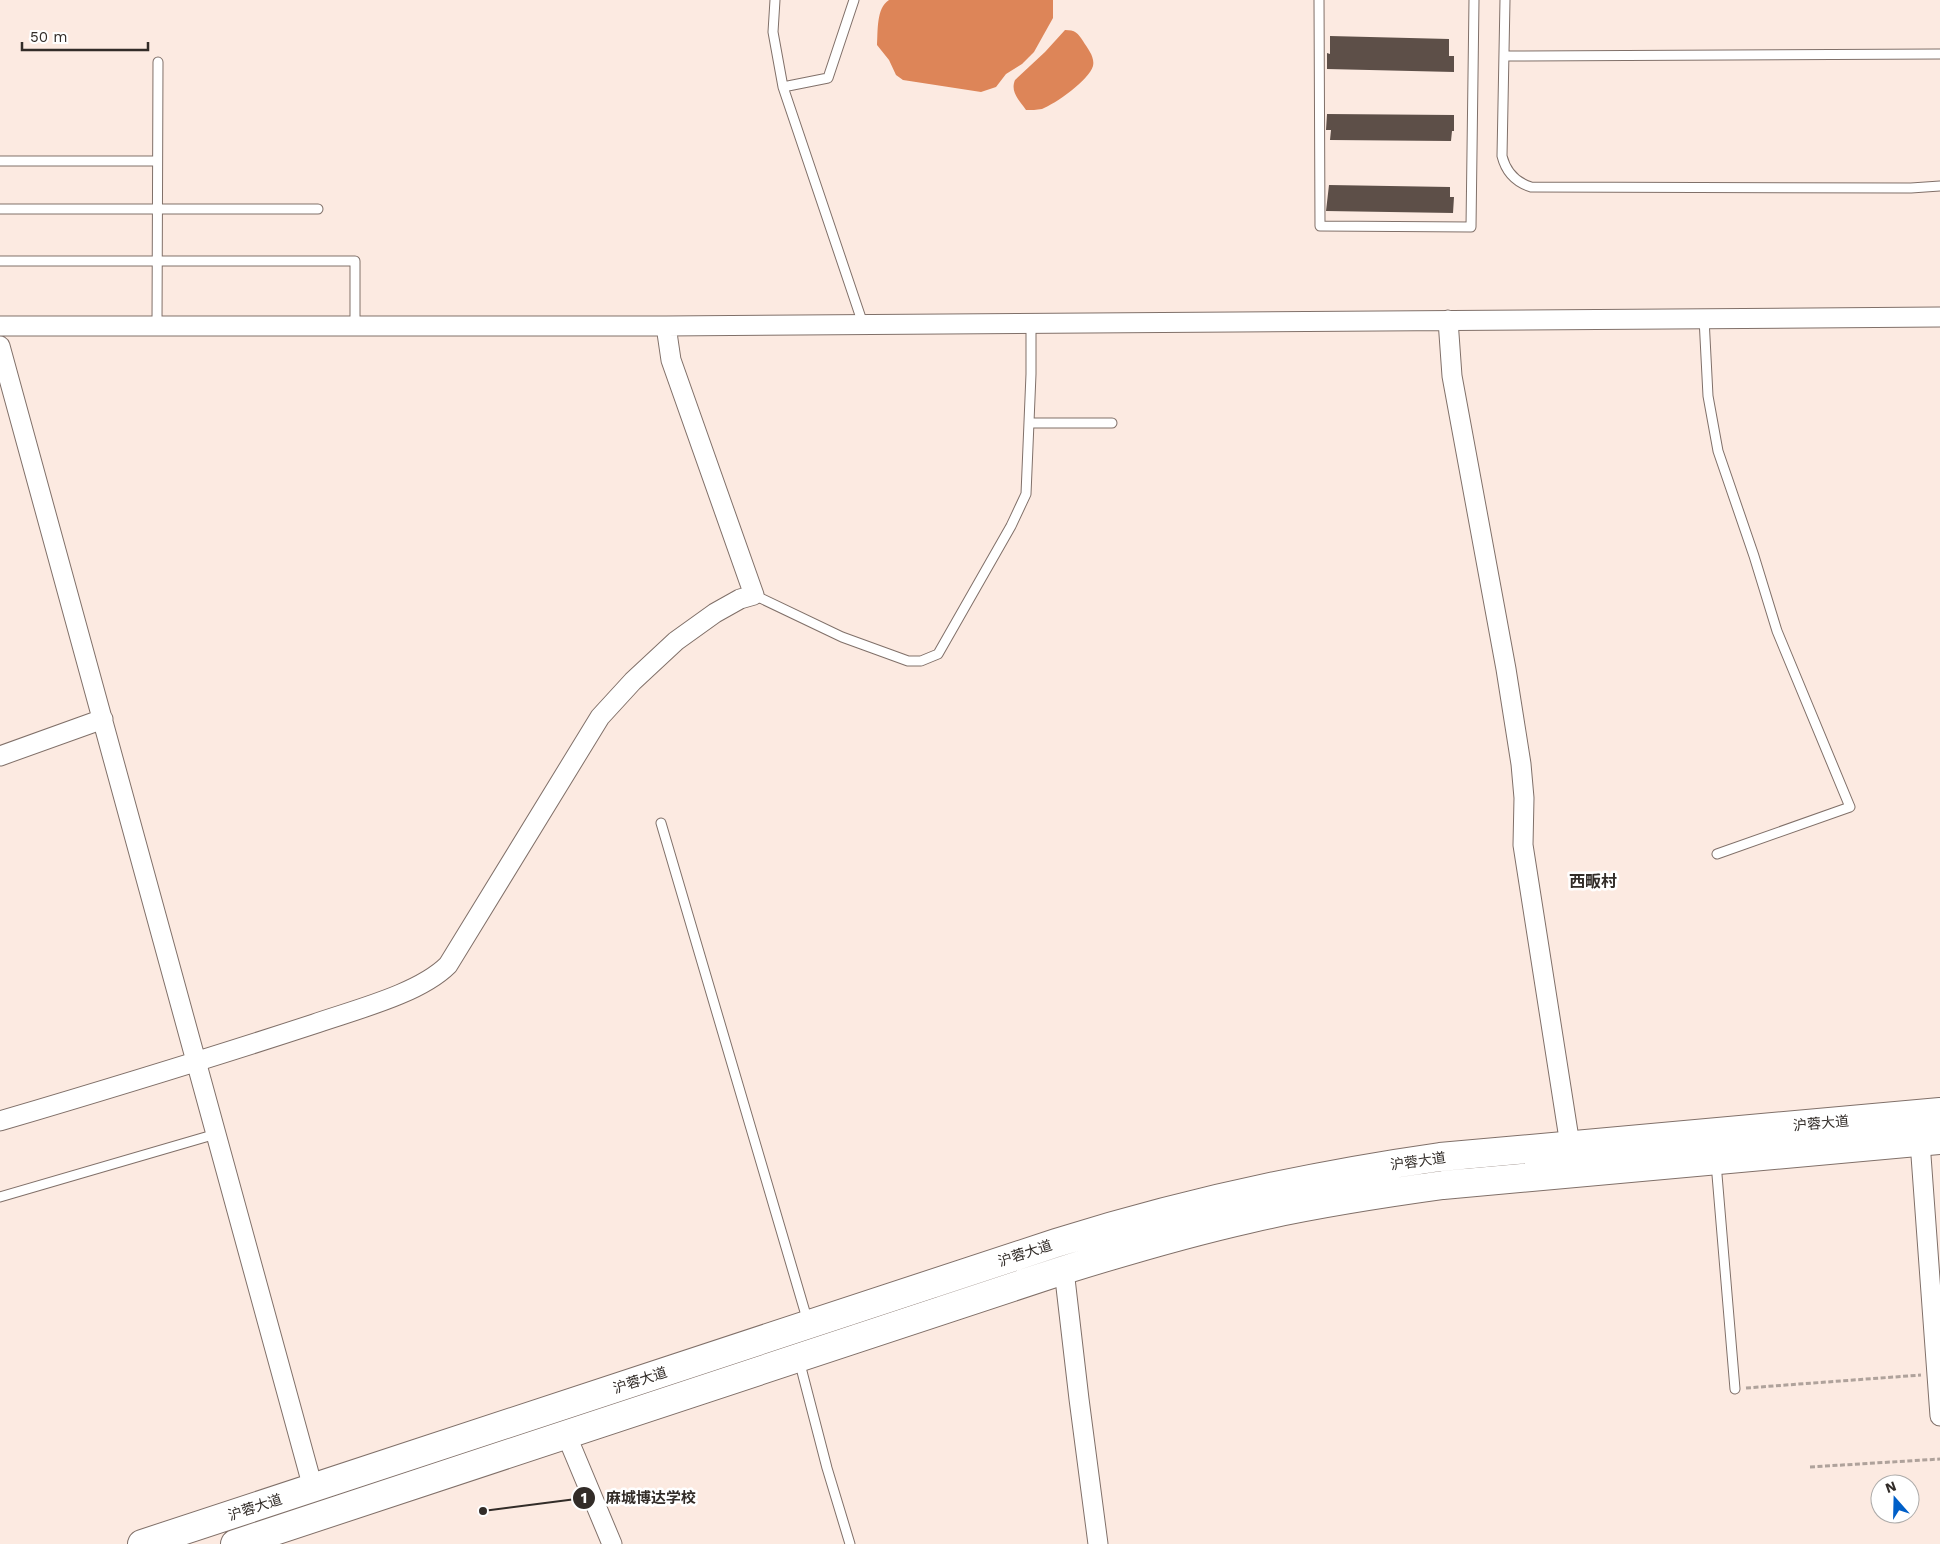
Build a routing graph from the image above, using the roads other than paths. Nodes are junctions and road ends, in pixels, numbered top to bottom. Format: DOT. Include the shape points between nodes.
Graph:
graph roads {
  1 [pos="776,0"];
  2 [pos="854,0"];
  3 [pos="1319,0"];
  4 [pos="1474,0"];
  5 [pos="1505,0"];
  6 [pos="1940,54"];
  7 [pos="1504,56"];
  8 [pos="158,62"];
  9 [pos="783,87"];
  10 [pos="0,160"];
  11 [pos="157,160"];
  12 [pos="1940,186"];
  13 [pos="0,209"];
  14 [pos="157,209"];
  15 [pos="318,209"];
  16 [pos="0,260"];
  17 [pos="157,261"];
  18 [pos="1940,317"];
  19 [pos="1704,318"];
  20 [pos="1448,320"];
  21 [pos="1031,323"];
  22 [pos="863,324"];
  23 [pos="0,326"];
  24 [pos="156,326"];
  25 [pos="355,326"];
  26 [pos="666,326"];
  27 [pos="0,346"];
  28 [pos="1029,423"];
  29 [pos="1112,423"];
  30 [pos="754,595"];
  31 [pos="103,719"];
  32 [pos="0,756"];
  33 [pos="661,823"];
  34 [pos="1717,854"];
  35 [pos="197,1063"];
  36 [pos="1940,1112"];
  37 [pos="0,1121"];
  38 [pos="216,1134"];
  39 [pos="1930,1141"];
  40 [pos="1570,1145"];
  41 [pos="1716,1160"];
  42 [pos="0,1197"];
  43 [pos="1064,1270"];
  44 [pos="809,1324"];
  45 [pos="798,1358"];
  46 [pos="1735,1389"];
  47 [pos="1940,1416"];
  48 [pos="566,1434"];
  49 [pos="313,1488"];
  50 [pos="142,1544"];
  51 [pos="238,1544"];
  52 [pos="612,1544"];
  53 [pos="850,1544"];
  54 [pos="1098,1544"];
  1 -- 9 [label="lane" via="773,32"];
  2 -- 9 [label="lane" via="828,78"];
  3 -- 4 [label="lane" via="1320,226 1471,227"];
  5 -- 7 [label="lane"];
  6 -- 7 [label="lane"];
  7 -- 12 [label="lane" via="1502,156 1507,171 1524,185"];
  8 -- 11 [label="lane"];
  9 -- 22 [label="lane"];
  10 -- 11 [label="lane"];
  11 -- 14 [label="lane"];
  13 -- 14 [label="lane"];
  14 -- 15 [label="lane"];
  14 -- 17 [label="lane"];
  16 -- 17 [label="lane"];
  17 -- 24 [label="lane"];
  17 -- 25 [label="lane" via="356,261"];
  18 -- 19 [label="street"];
  19 -- 20 [label="street"];
  19 -- 34 [label="lane" via="1708,396 1718,452 1778,631 1850,807"];
  20 -- 21 [label="street"];
  20 -- 40 [label="street" via="1452,376 1521,764 1523,845"];
  21 -- 22 [label="street"];
  21 -- 28 [label="lane"];
  22 -- 26 [label="street"];
  23 -- 24 [label="street"];
  24 -- 25 [label="street"];
  25 -- 26 [label="street"];
  26 -- 30 [label="street" via="671,360"];
  27 -- 31 [label="street"];
  28 -- 29 [label="lane"];
  28 -- 30 [label="lane" via="1026,494 938,654 921,661 908,661 842,637"];
  30 -- 35 [label="street" via="740,599 676,641 600,717 454,958 441,972 419,986 366,1006"];
  31 -- 32 [label="street"];
  31 -- 35 [label="street"];
  33 -- 44 [label="lane"];
  35 -- 37 [label="street"];
  35 -- 38 [label="street"];
  36 -- 40 [label="main road, 沪蓉大道"];
  38 -- 42 [label="lane"];
  38 -- 49 [label="street"];
  39 -- 41 [label="main road, 沪蓉大道"];
  39 -- 47 [label="street"];
  40 -- 44 [label="main road, 沪蓉大道" via="1374,1166 1243,1192 1118,1224"];
  41 -- 43 [label="main road, 沪蓉大道" via="1378,1194 1249,1218"];
  41 -- 46 [label="lane"];
  43 -- 45 [label="main road, 沪蓉大道"];
  43 -- 54 [label="street"];
  44 -- 49 [label="main road, 沪蓉大道"];
  45 -- 48 [label="main road, 沪蓉大道"];
  45 -- 53 [label="lane"];
  48 -- 51 [label="main road, 沪蓉大道"];
  48 -- 52 [label="street"];
  49 -- 50 [label="main road, 沪蓉大道"];
}
